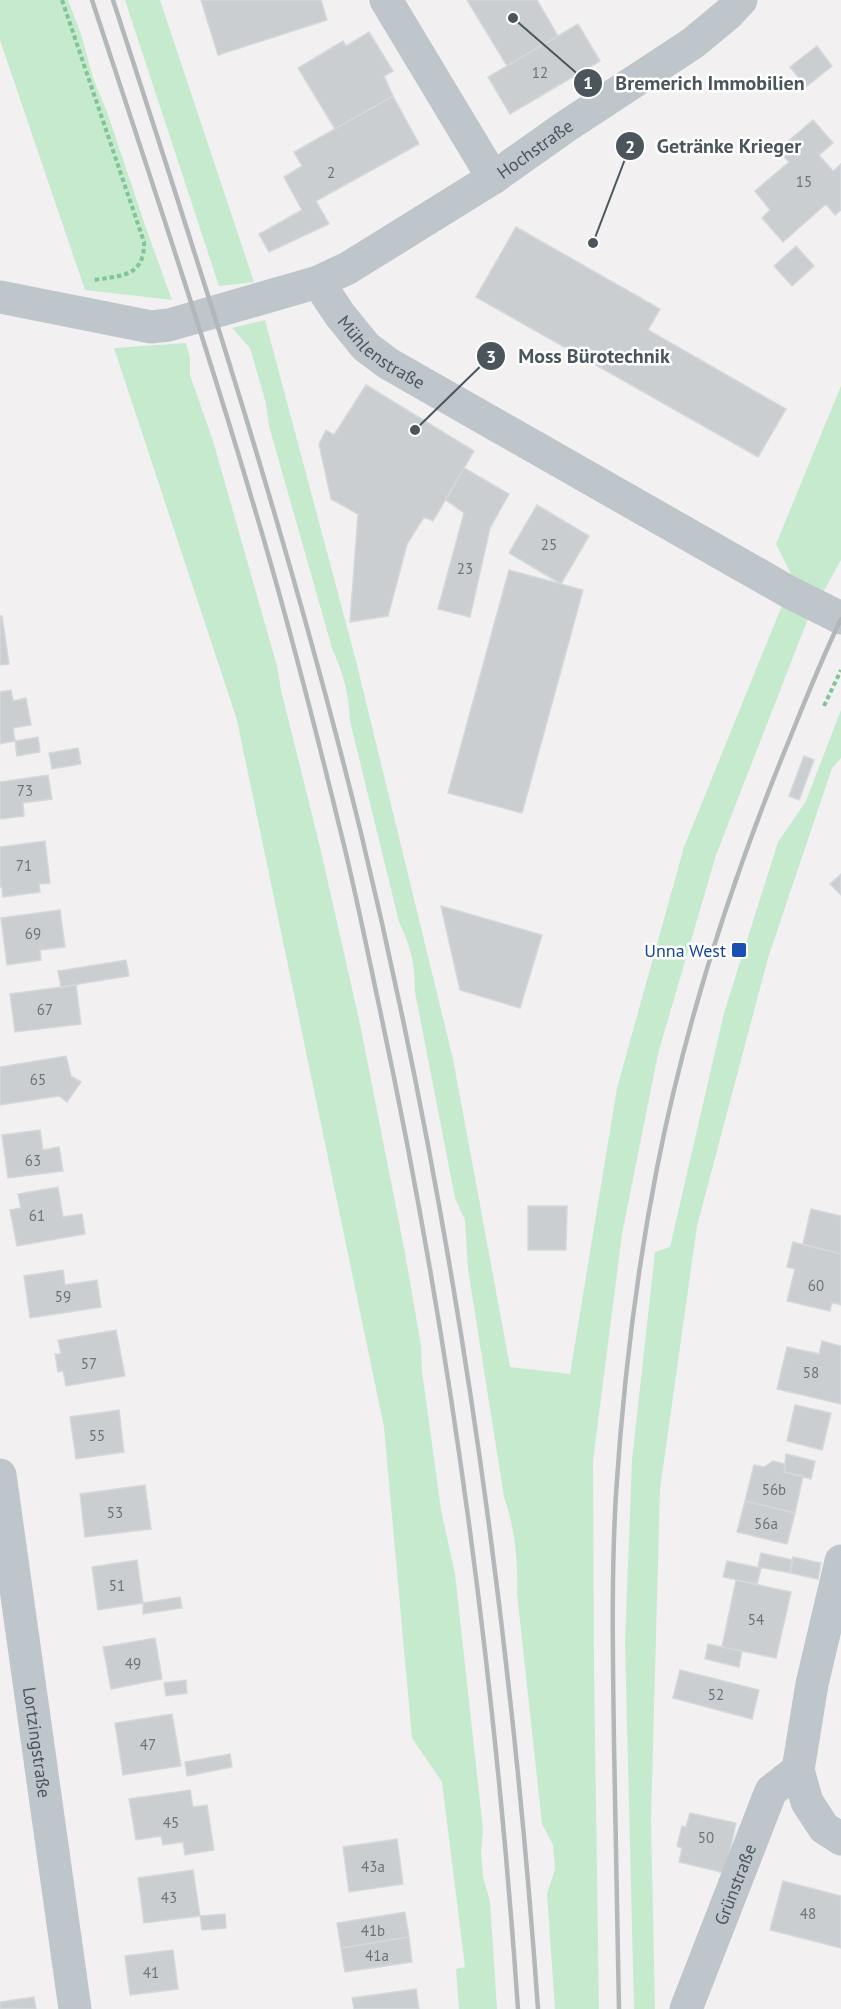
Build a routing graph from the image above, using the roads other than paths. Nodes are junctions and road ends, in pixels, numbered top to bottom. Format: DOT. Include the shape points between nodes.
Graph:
graph roads {
  1 [pos="386,0"];
  2 [pos="741,0"];
  3 [pos="493,178"];
  4 [pos="318,282"];
  5 [pos="0,297"];
  6 [pos="841,618"];
  7 [pos="0,1475"];
  8 [pos="841,1561"];
  9 [pos="798,1770"];
  10 [pos="841,1839"];
  11 [pos="75,2009"];
  12 [pos="686,2009"];
  1 -- 3 [label="street"];
  2 -- 3 [label="street, Hochstraße" via="693,43"];
  3 -- 4 [label="street, Hochstraße" via="348,268"];
  4 -- 5 [label="street" via="152,327"];
  4 -- 6 [label="street, Mühlenstraße" via="366,347 389,364"];
  7 -- 11 [label="street, Lortzingstraße"];
  8 -- 9 [label="street" via="812,1683"];
  9 -- 10 [label="street" via="807,1802 824,1828"];
  9 -- 12 [label="street, Grünstraße" via="771,1791"];
}
